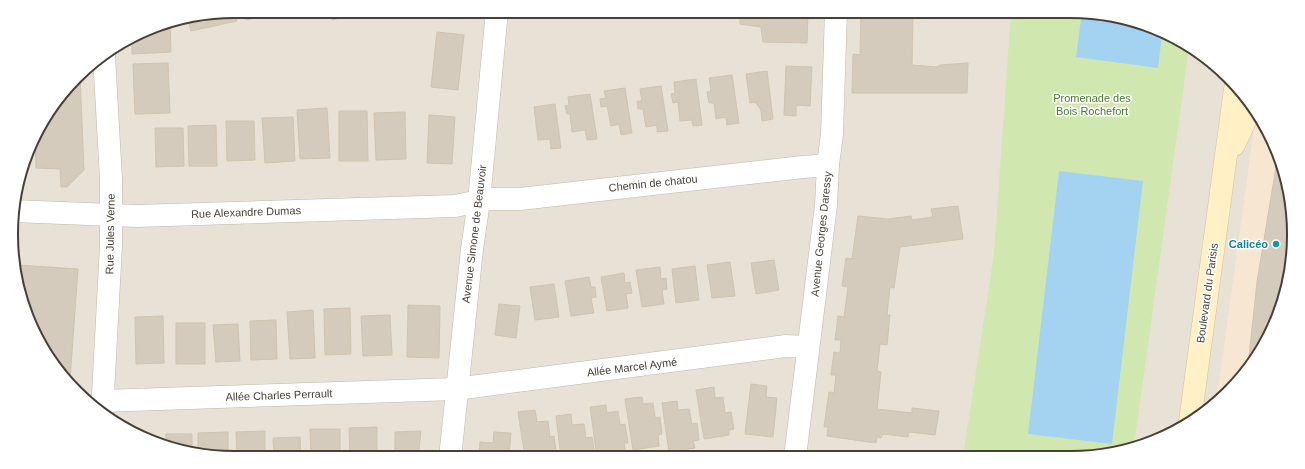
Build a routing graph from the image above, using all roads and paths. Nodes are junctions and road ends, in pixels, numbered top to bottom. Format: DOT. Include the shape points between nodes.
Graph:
graph roads {
  1 [pos="496,18"];
  2 [pos="836,18"];
  3 [pos="104,62"];
  4 [pos="1234,94"];
  5 [pos="1249,112"];
  6 [pos="828,165"];
  7 [pos="1224,166"];
  8 [pos="479,201"];
  9 [pos="19,211"];
  10 [pos="110,215"];
  11 [pos="808,348"];
  12 [pos="456,389"];
  13 [pos="102,405"];
  14 [pos="104,407"];
  15 [pos="1191,415"];
  16 [pos="451,451"];
  17 [pos="795,451"];
  1 -- 8 [label="street, Avenue Simone de Beauvoir"];
  2 -- 6 [label="street, Avenue Georges Daressy" via="832,134"];
  3 -- 10 [label="street, Rue Jules Verne" via="111,179"];
  4 -- 7 [label="street, Boulevard du Parisis"];
  5 -- 7 [label="street, Boulevard du Parisis"];
  6 -- 8 [label="street, Chemin de chatou"];
  6 -- 11 [label="street, Avenue Georges Daressy" via="826,205"];
  7 -- 15 [label="street, Boulevard du Parisis"];
  8 -- 10 [label="street, Rue Alexandre Dumas" via="455,206"];
  8 -- 12 [label="street, Avenue Simone de Beauvoir"];
  9 -- 10 [label="street, Rue Alexandre Dumas"];
  10 -- 13 [label="street, Rue Jules Verne" via="111,246"];
  11 -- 12 [label="street, Allée Marcel Aymé" via="786,346"];
  11 -- 17 [label="street, Avenue Georges Daressy"];
  12 -- 14 [label="street, Allée Charles Perrault"];
  12 -- 16 [label="street, Avenue Simone de Beauvoir"];
}
